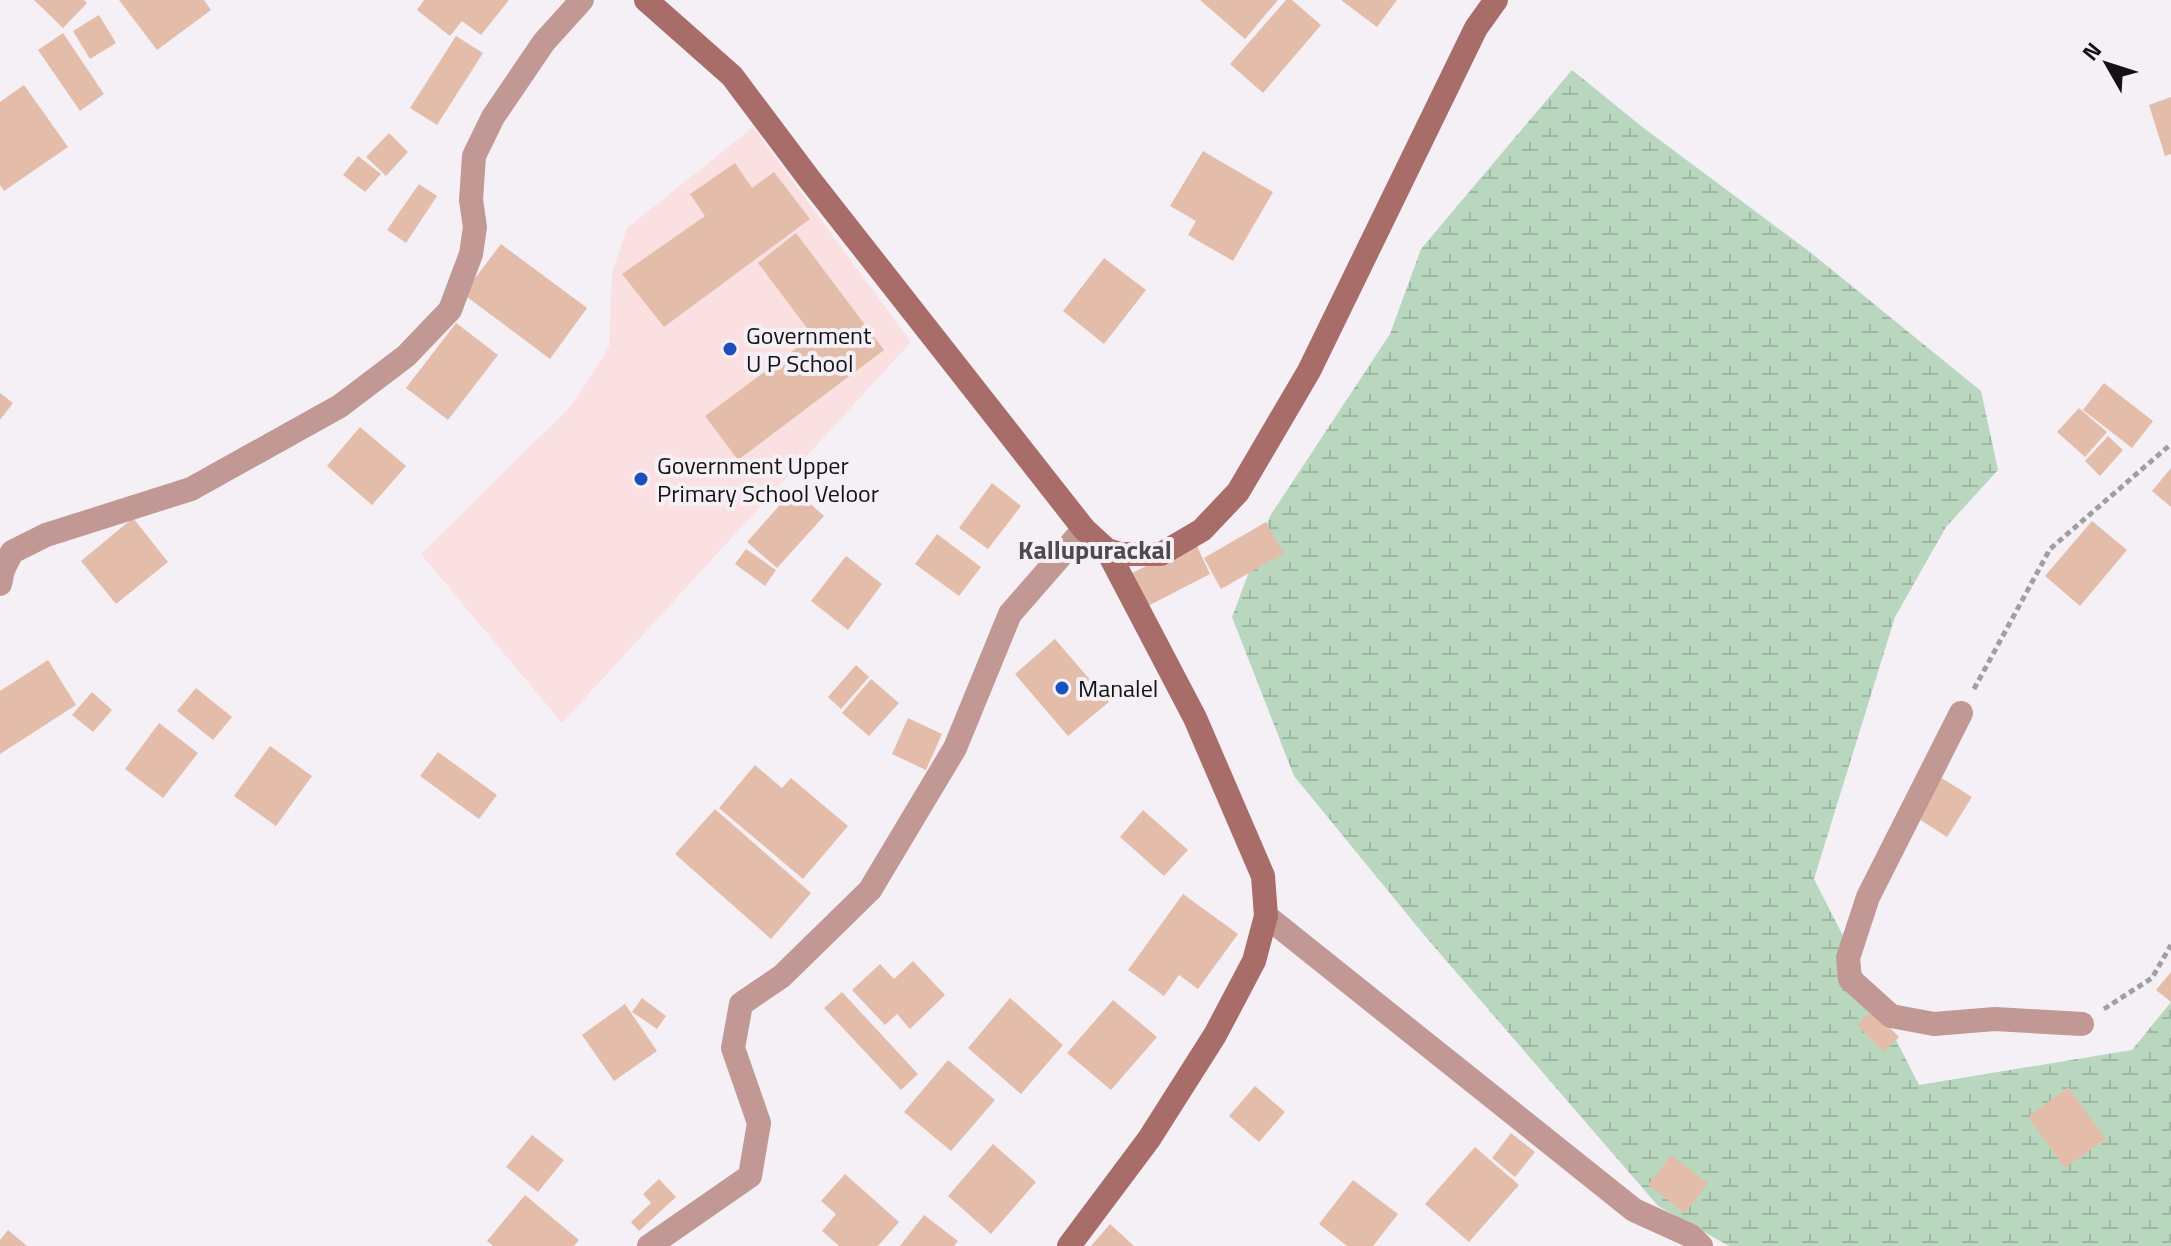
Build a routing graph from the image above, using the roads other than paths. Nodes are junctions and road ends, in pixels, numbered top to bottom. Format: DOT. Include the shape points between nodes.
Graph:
graph roads {
  1 [pos="582,0"];
  2 [pos="646,0"];
  3 [pos="1496,0"];
  4 [pos="1084,529"];
  5 [pos="1107,550"];
  6 [pos="0,584"];
  7 [pos="1961,713"];
  8 [pos="1266,916"];
  9 [pos="2082,1024"];
  10 [pos="649,1246"];
  11 [pos="1069,1246"];
  12 [pos="1701,1246"];
  1 -- 6 [label="street" via="544,42 493,117 474,156 471,254 450,310 406,356 340,406 191,489 46,535 12,552"];
  2 -- 4 [label="street" via="732,76"];
  3 -- 5 [label="street" via="1476,28 1309,371 1238,492 1202,530 1161,554"];
  4 -- 5 [label="street"];
  4 -- 10 [label="street" via="1010,614 955,748 870,890 782,976 741,1004 733,1048 759,1123 750,1176"];
  5 -- 8 [label="street" via="1195,718 1263,876"];
  7 -- 9 [label="street" via="1868,897 1848,958 1850,979 1891,1016 1934,1024 1995,1019"];
  8 -- 11 [label="street" via="1254,961 1215,1035 1149,1139"];
  8 -- 12 [label="street" via="1634,1210 1691,1236"];
}
